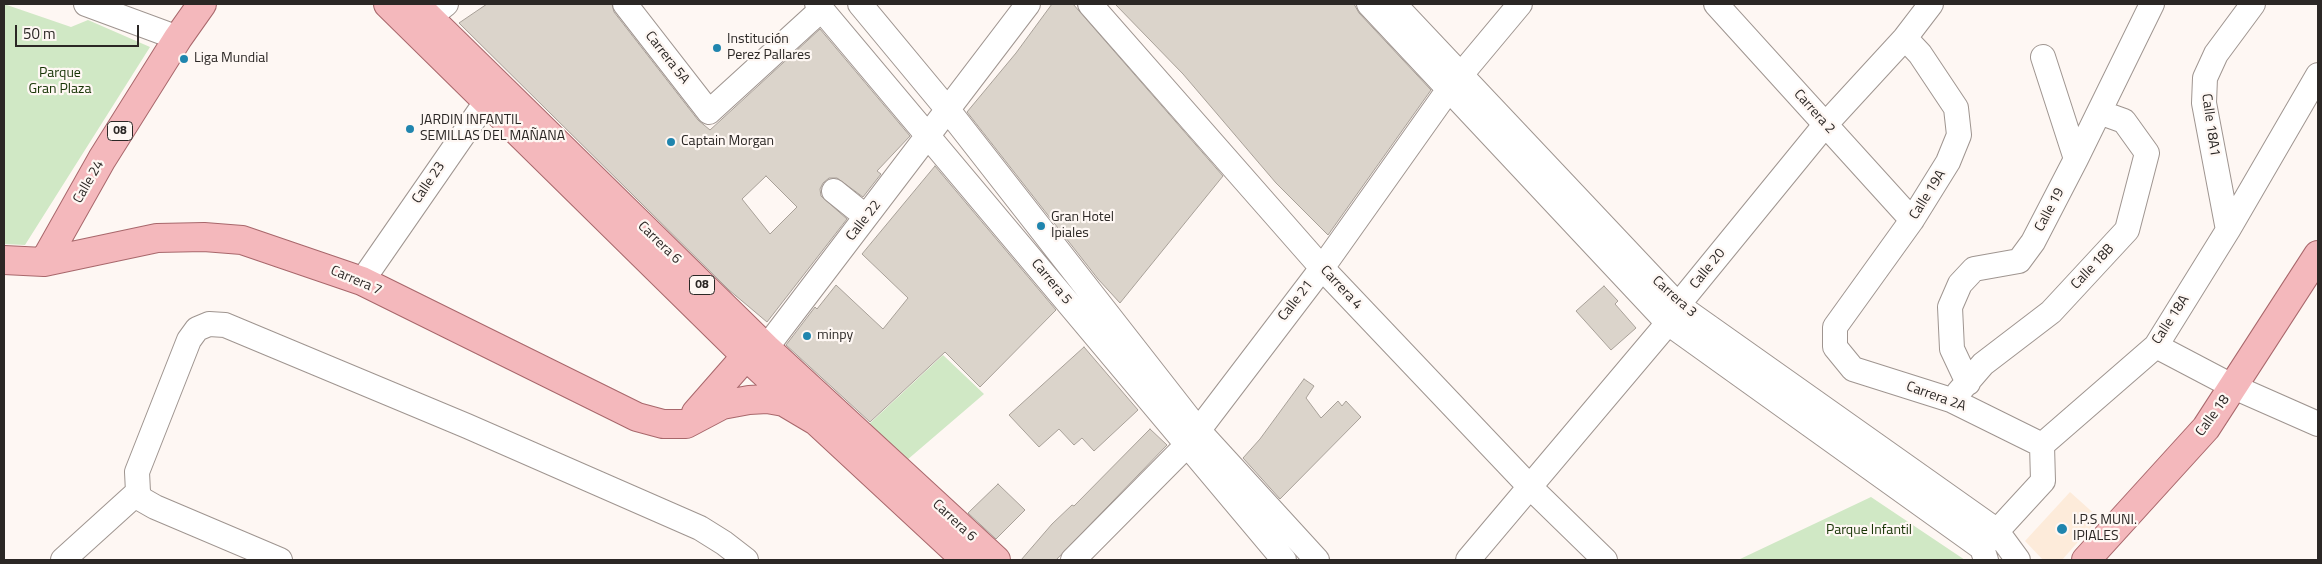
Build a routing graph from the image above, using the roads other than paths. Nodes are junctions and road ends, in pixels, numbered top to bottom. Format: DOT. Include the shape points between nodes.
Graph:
graph roads {
  1 [pos="86,4"];
  2 [pos="202,4"];
  3 [pos="388,4"];
  4 [pos="625,4"];
  5 [pos="860,4"];
  6 [pos="1028,4"];
  7 [pos="1090,4"];
  8 [pos="1520,4"];
  9 [pos="1716,4"];
  10 [pos="1930,4"];
  11 [pos="2152,4"];
  12 [pos="2253,4"];
  13 [pos="1381,6"];
  14 [pos="820,7"];
  15 [pos="426,13"];
  16 [pos="178,38"];
  17 [pos="1906,38"];
  18 [pos="2043,57"];
  19 [pos="2318,74"];
  20 [pos="1455,82"];
  21 [pos="492,93"];
  22 [pos="948,110"];
  23 [pos="2100,112"];
  24 [pos="1826,125"];
  25 [pos="929,136"];
  26 [pos="2076,159"];
  27 [pos="834,192"];
  28 [pos="860,212"];
  29 [pos="1912,220"];
  30 [pos="2228,230"];
  31 [pos="2318,255"];
  32 [pos="4,260"];
  33 [pos="44,262"];
  34 [pos="1322,268"];
  35 [pos="362,281"];
  36 [pos="1673,314"];
  37 [pos="2156,346"];
  38 [pos="1835,347"];
  39 [pos="756,352"];
  40 [pos="1968,383"];
  41 [pos="2234,387"];
  42 [pos="1951,400"];
  43 [pos="816,422"];
  44 [pos="686,424"];
  45 [pos="2318,424"];
  46 [pos="1193,437"];
  47 [pos="2042,445"];
  48 [pos="1530,487"];
  49 [pos="138,492"];
  50 [pos="1988,546"];
  51 [pos="63,560"];
  52 [pos="280,560"];
  53 [pos="746,560"];
  54 [pos="966,560"];
  55 [pos="996,560"];
  56 [pos="1073,560"];
  57 [pos="1284,560"];
  58 [pos="1317,560"];
  59 [pos="1468,560"];
  60 [pos="1605,560"];
  61 [pos="2018,560"];
  62 [pos="2086,560"];
  1 -- 16 [label="street"];
  2 -- 16 [label="main road, Calle 24 / 08"];
  3 -- 15 [label="main road, Carrera 6 / 08"];
  4 -- 14 [label="street, Carrera 5A" via="708,112"];
  5 -- 22 [label="street, Carrera 5"];
  6 -- 22 [label="street, Calle 22"];
  7 -- 34 [label="street, Carrera 4"];
  8 -- 20 [label="street, Calle 21"];
  9 -- 24 [label="street, Carrera 2"];
  10 -- 17 [label="street, Calle 20"];
  11 -- 23 [label="street, Calle 19"];
  12 -- 30 [label="street, Calle 18A1" via="2216,54 2205,78 2204,103"];
  13 -- 20 [label="street, Carrera 3"];
  14 -- 25 [label="street, Carrera 5"];
  15 -- 21 [label="main road, Carrera 6 / 08"];
  16 -- 33 [label="main road, Calle 24 / 08" via="102,160"];
  17 -- 24 [label="street, Calle 20"];
  17 -- 29 [label="street, Calle 19A" via="1956,108 1959,135 1948,162"];
  18 -- 26 [label="street"];
  19 -- 30 [label="street, Calle 18A"];
  20 -- 34 [label="street, Calle 21"];
  20 -- 36 [label="street, Carrera 3"];
  21 -- 35 [label="street, Calle 23"];
  21 -- 39 [label="main road, Carrera 6 / 08"];
  22 -- 25 [label="street, Calle 22"];
  22 -- 46 [label="street, Carrera 5"];
  23 -- 26 [label="street, Calle 19"];
  23 -- 40 [label="street, Calle 18B" via="2124,121 2147,153 2127,230 2052,312 1983,364"];
  24 -- 29 [label="street, Carrera 2"];
  24 -- 36 [label="street, Calle 20"];
  25 -- 39 [label="street, Calle 22"];
  25 -- 46 [label="street, Carrera 5"];
  26 -- 40 [label="street, Calle 19" via="2033,242 2019,261 1974,269 1960,284 1950,307 1952,349"];
  27 -- 28 [label="street"];
  29 -- 38 [label="street, Calle 19A" via="1835,327"];
  30 -- 37 [label="street, Calle 18A"];
  31 -- 41 [label="main road, Calle 18"];
  32 -- 33 [label="main road, Carrera 7"];
  33 -- 35 [label="main road, Carrera 7" via="158,238 204,237 242,240"];
  34 -- 46 [label="street, Calle 21"];
  34 -- 48 [label="street, Carrera 4"];
  35 -- 44 [label="main road, Carrera 7" via="637,417 663,424"];
  36 -- 48 [label="street, Calle 20"];
  36 -- 50 [label="street, Carrera 3" via="1886,465"];
  37 -- 41 [label="street"];
  37 -- 47 [label="street, Calle 18A"];
  38 -- 42 [label="street, Carrera 2A" via="1853,369"];
  39 -- 43 [label="main road, Carrera 6 / 08"];
  39 -- 44 [label="main road, Calle 22"];
  39 -- 55 [label="main road, Carrera 6 / 08"];
  40 -- 42 [label="street, Calle 18B"];
  41 -- 45 [label="street"];
  41 -- 62 [label="main road, Calle 18" via="2206,428"];
  42 -- 47 [label="street, Carrera 2A"];
  43 -- 44 [label="main road" via="784,402 767,399 722,406"];
  43 -- 54 [label="main road, Carrera 6 / 08"];
  46 -- 56 [label="street, Calle 21"];
  46 -- 57 [label="street, Carrera 5"];
  46 -- 58 [label="street, Carrera 5"];
  47 -- 50 [label="street" via="2043,481"];
  48 -- 59 [label="street, Calle 20"];
  48 -- 60 [label="street, Carrera 4"];
  49 -- 51 [label="street"];
  49 -- 52 [label="street" via="141,499 154,507"];
  49 -- 53 [label="street" via="137,472 189,340 197,329 210,324 224,325 700,528"];
  50 -- 61 [label="street, Carrera 3"];
}
